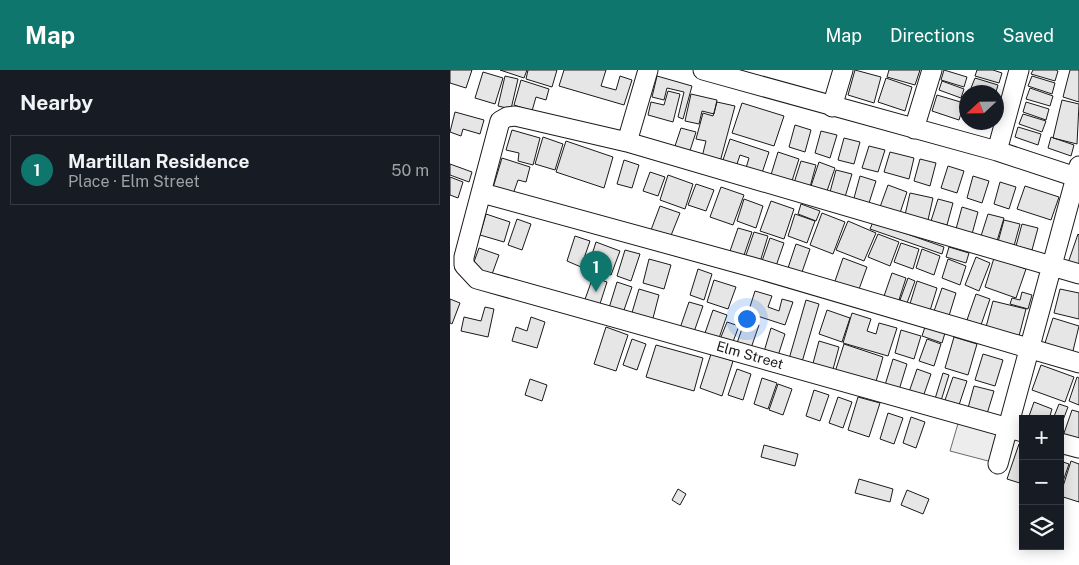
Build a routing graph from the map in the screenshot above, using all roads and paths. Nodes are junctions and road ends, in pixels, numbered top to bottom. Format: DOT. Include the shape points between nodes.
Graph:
graph roads {
  1 [pos="648,70"];
  2 [pos="703,70"];
  3 [pos="843,70"];
  4 [pos="932,70"];
  5 [pos="1019,70"];
  6 [pos="750,76"];
  7 [pos="832,107"];
  8 [pos="914,128"];
  9 [pos="627,142"];
  10 [pos="997,151"];
  11 [pos="1078,173"];
  12 [pos="482,193"];
  13 [pos="1052,267"];
  14 [pos="1079,274"];
  15 [pos="1031,349"];
  16 [pos="1079,363"];
  17 [pos="1016,430"];
  18 [pos="1064,444"];
  19 [pos="1079,448"];
  20 [pos="998,464"];
  1 -- 9 [label="street"];
  2 -- 6 [label="street"];
  3 -- 7 [label="street"];
  4 -- 8 [label="street"];
  5 -- 10 [label="street"];
  6 -- 7 [label="street"];
  7 -- 8 [label="street"];
  8 -- 10 [label="street"];
  9 -- 12 [label="street" via="515,116 507,117 500,122"];
  9 -- 13 [label="street"];
  10 -- 11 [label="street"];
  11 -- 13 [label="street"];
  12 -- 15 [label="street" via="752,267"];
  12 -- 17 [label="street, Elm Street" via="464,257 464,265 477,279"];
  13 -- 14 [label="street"];
  13 -- 15 [label="street"];
  15 -- 16 [label="street"];
  15 -- 17 [label="street"];
  17 -- 20 [label="street"];
  18 -- 19 [label="street"];
}
